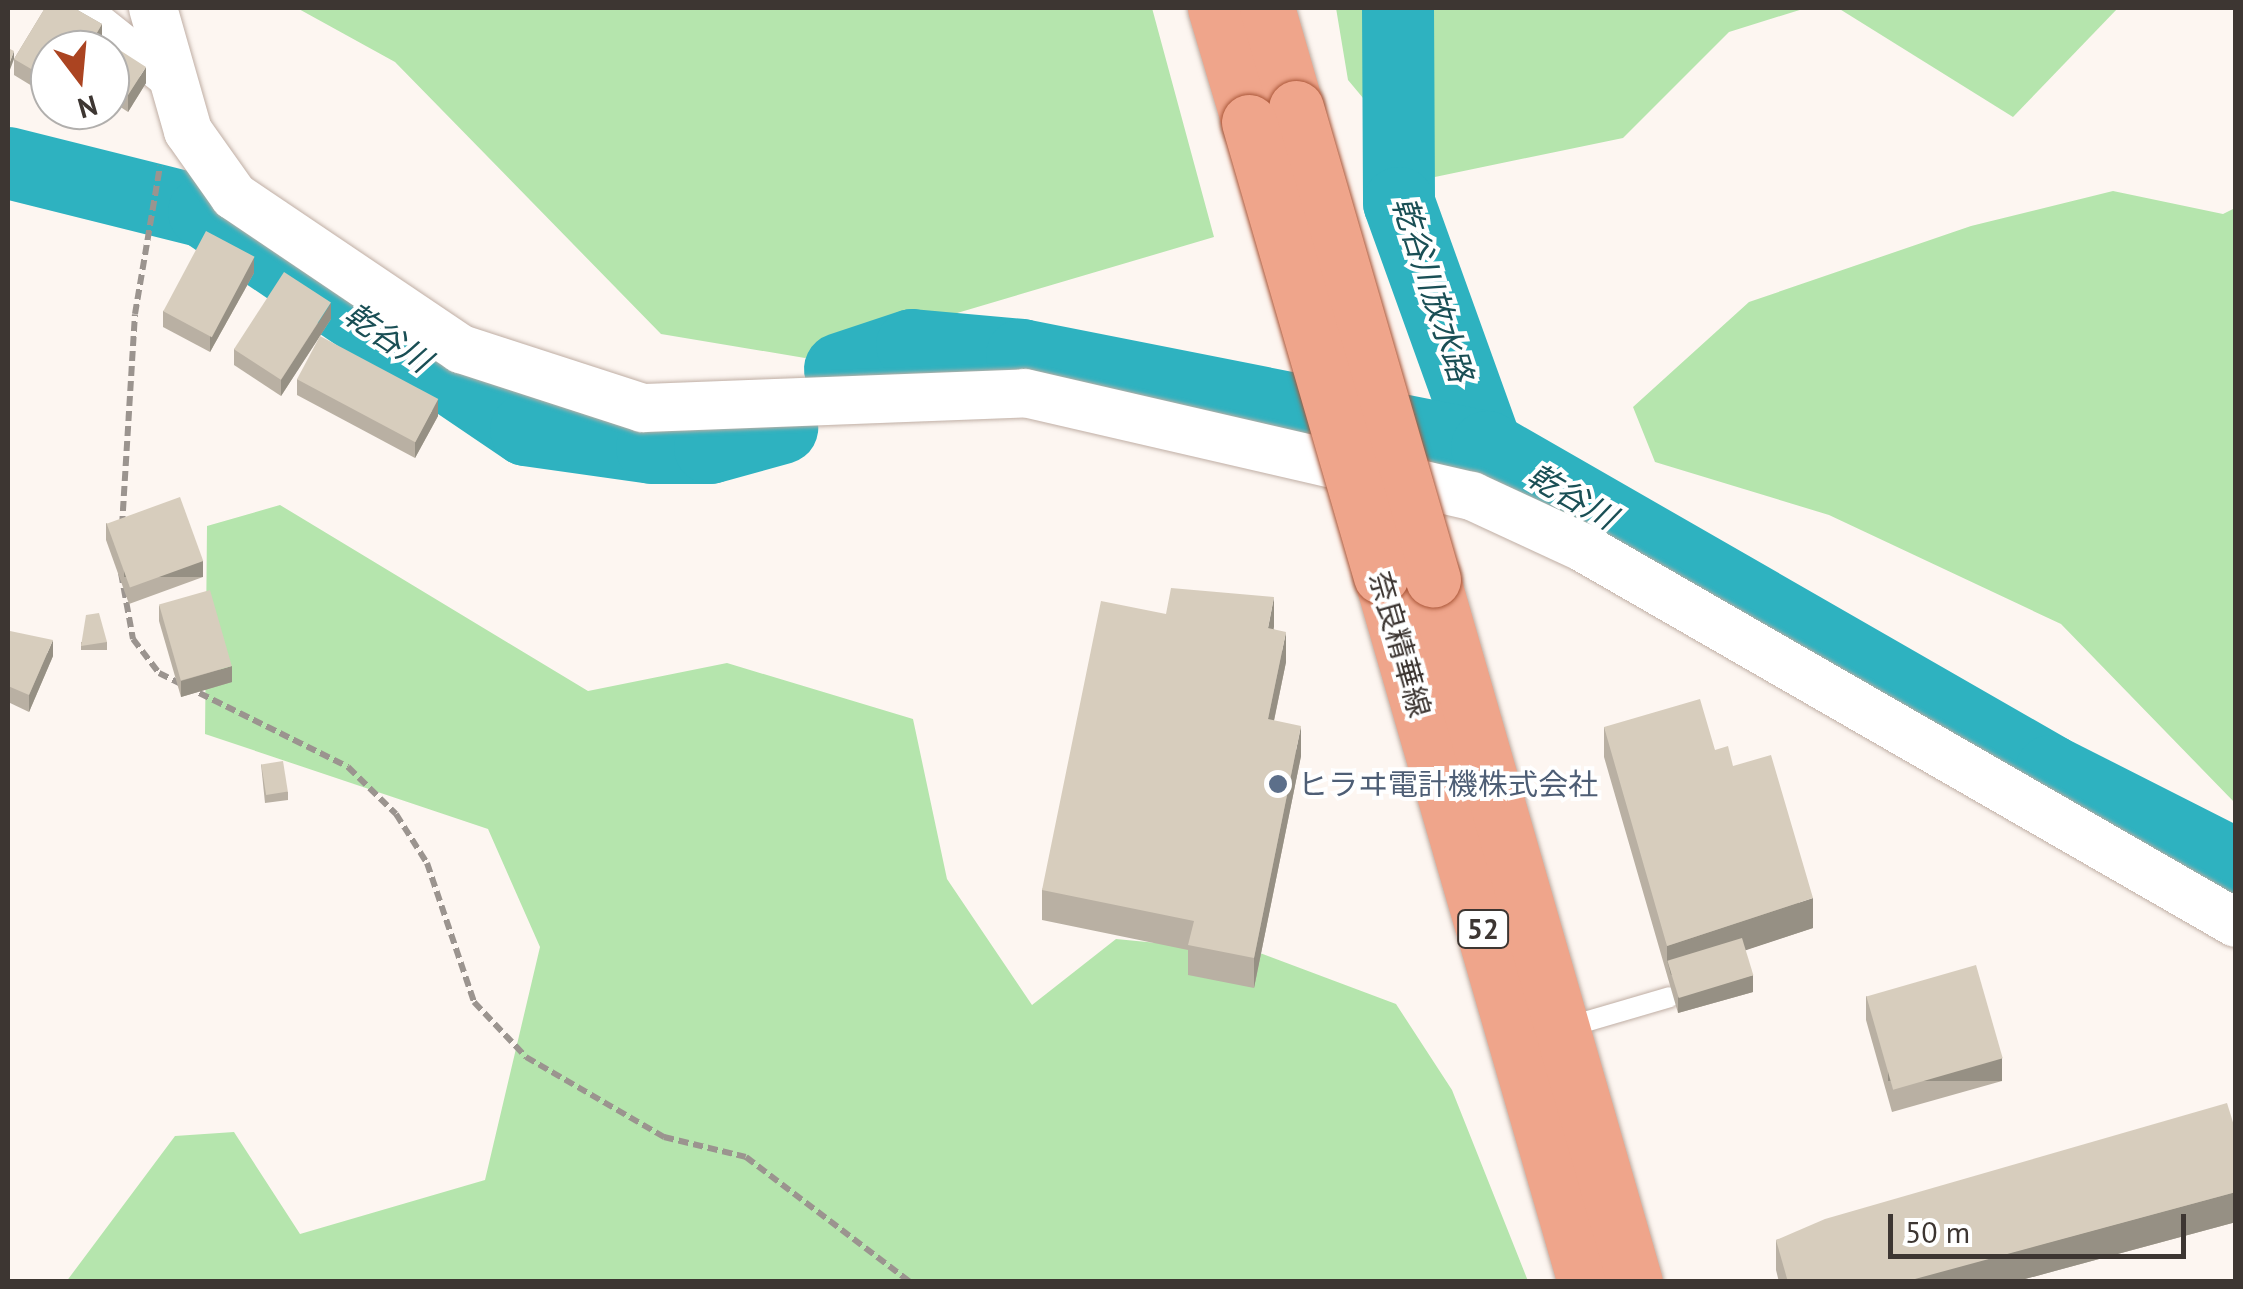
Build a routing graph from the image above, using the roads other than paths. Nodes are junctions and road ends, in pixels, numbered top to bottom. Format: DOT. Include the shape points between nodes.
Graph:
graph roads {
  1 [pos="79,8"];
  2 [pos="153,8"];
  3 [pos="1215,8"];
  4 [pos="1267,8"];
  5 [pos="172,82"];
  6 [pos="1272,115"];
  7 [pos="1407,578"];
  8 [pos="2236,923"];
  9 [pos="1670,997"];
  10 [pos="1562,1028"];
  11 [pos="1584,1282"];
  12 [pos="1635,1282"];
  1 -- 5 [label="street"];
  2 -- 5 [label="street"];
  3 -- 6 [label="main road, 奈良精華線 / 52"];
  4 -- 6 [label="main road, 奈良精華線 / 52"];
  5 -- 8 [label="street" via="188,131 234,196 460,348 555,387 660,408 1025,394 1472,496 1582,546"];
  6 -- 7 [label="main road, 奈良精華線 / 52, bridge"];
  7 -- 10 [label="main road, 奈良精華線 / 52"];
  7 -- 11 [label="main road, 奈良精華線 / 52"];
  9 -- 10 [label="lane"];
  10 -- 12 [label="main road, 奈良精華線 / 52"];
}
